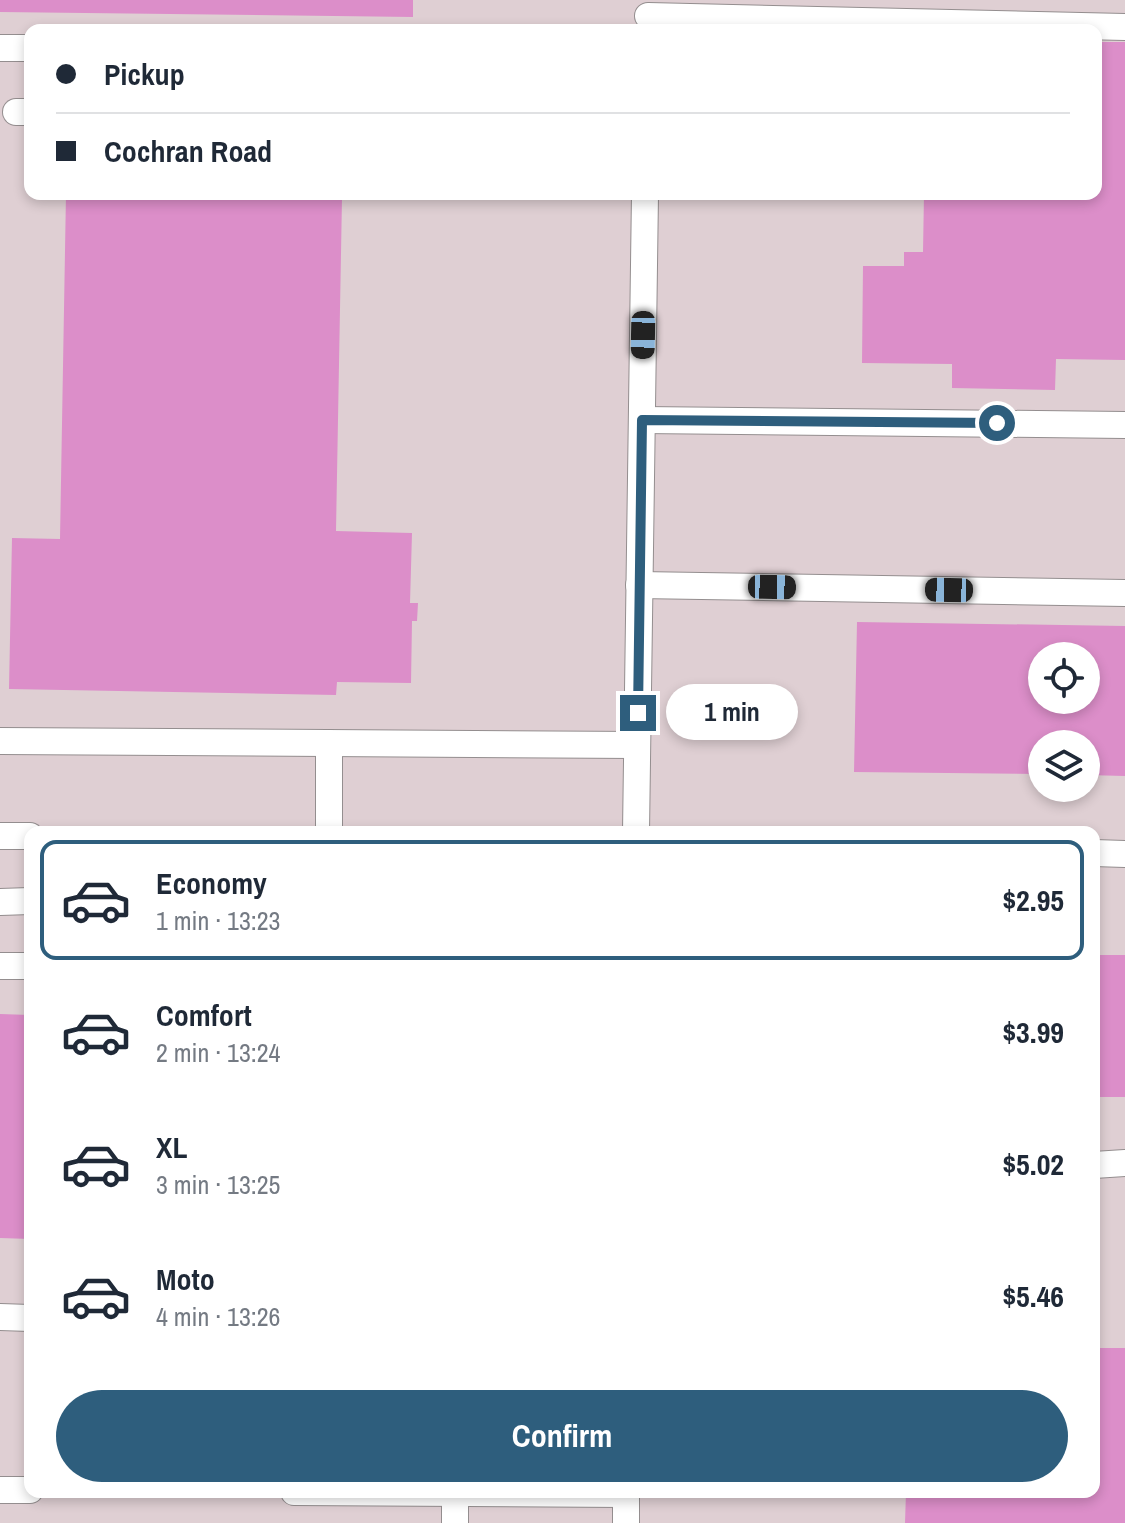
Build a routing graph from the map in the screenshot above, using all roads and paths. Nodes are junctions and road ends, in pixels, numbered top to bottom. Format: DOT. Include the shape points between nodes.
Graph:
graph roads {
  1 [pos="648,15"];
  2 [pos="1006,24"];
  3 [pos="1102,26"];
  4 [pos="1125,27"];
  5 [pos="0,48"];
  6 [pos="24,48"];
  7 [pos="645,200"];
  8 [pos="642,420"];
  9 [pos="1125,425"];
  10 [pos="639,585"];
  11 [pos="1125,593"];
  12 [pos="0,741"];
  13 [pos="329,743"];
  14 [pos="637,745"];
  15 [pos="329,826"];
  16 [pos="636,826"];
  17 [pos="0,836"];
  18 [pos="24,836"];
  19 [pos="1100,853"];
  20 [pos="1125,854"];
  21 [pos="24,901"];
  22 [pos="0,902"];
  23 [pos="0,966"];
  24 [pos="24,966"];
  25 [pos="1125,1163"];
  26 [pos="1100,1165"];
  27 [pos="0,1317"];
  28 [pos="24,1318"];
  29 [pos="0,1490"];
  30 [pos="24,1490"];
  31 [pos="455,1498"];
  32 [pos="626,1498"];
  33 [pos="455,1523"];
  34 [pos="626,1523"];
  1 -- 2 [label="street"];
  3 -- 4 [label="street"];
  5 -- 6 [label="street"];
  7 -- 8 [label="street"];
  8 -- 9 [label="street"];
  8 -- 10 [label="street"];
  10 -- 11 [label="street"];
  10 -- 14 [label="street"];
  12 -- 13 [label="street"];
  13 -- 14 [label="street"];
  13 -- 15 [label="street"];
  14 -- 16 [label="street"];
  17 -- 18 [label="street"];
  19 -- 20 [label="street"];
  21 -- 22 [label="street"];
  23 -- 24 [label="street"];
  25 -- 26 [label="street"];
  27 -- 28 [label="street"];
  29 -- 30 [label="street"];
  31 -- 33 [label="street"];
  32 -- 34 [label="street"];
}
